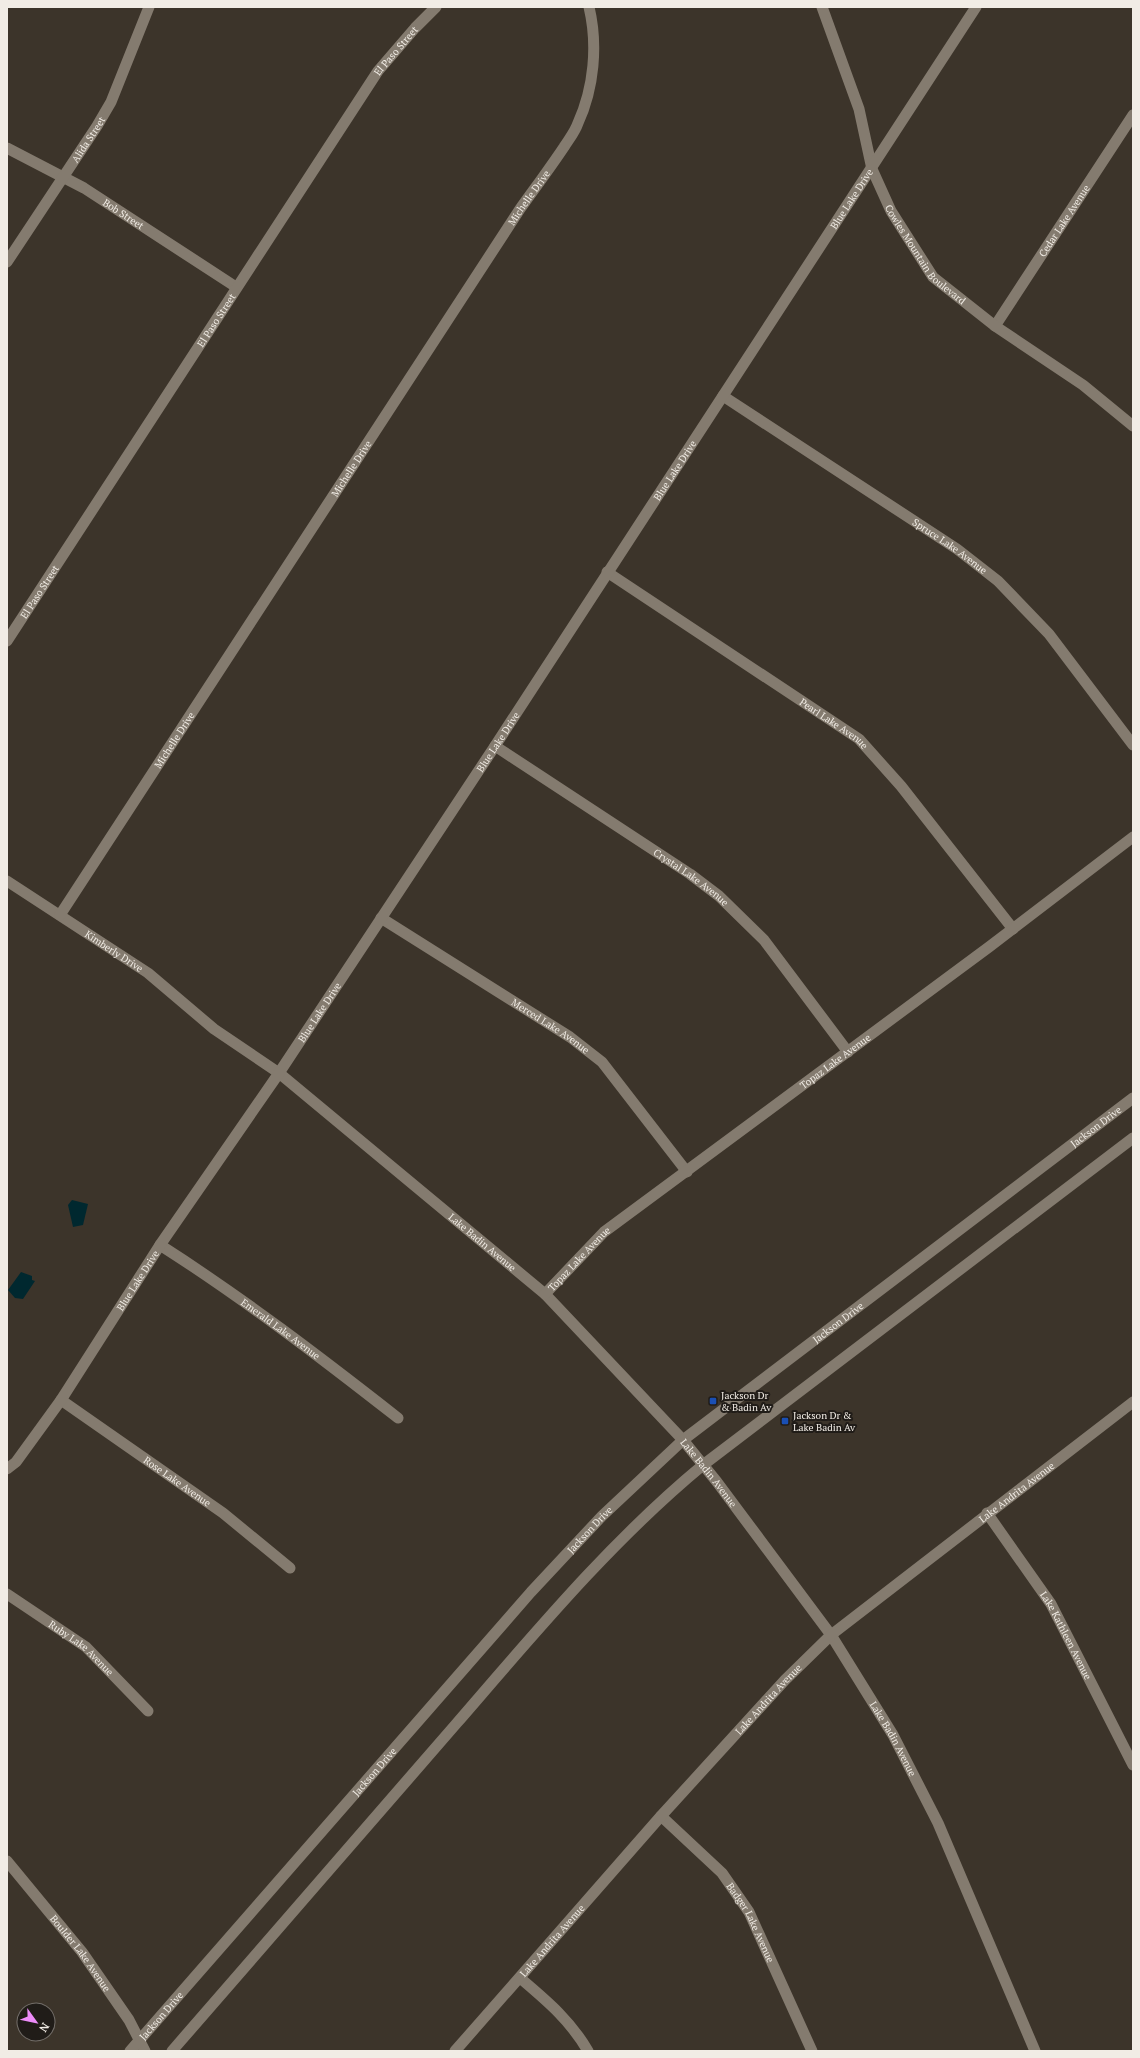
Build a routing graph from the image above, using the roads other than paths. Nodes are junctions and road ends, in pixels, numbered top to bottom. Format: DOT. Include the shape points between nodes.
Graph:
graph roads {
  1 [pos="149,7"];
  2 [pos="436,7"];
  3 [pos="589,7"];
  4 [pos="822,7"];
  5 [pos="976,7"];
  6 [pos="1133,115"];
  7 [pos="7,148"];
  8 [pos="872,169"];
  9 [pos="63,176"];
  10 [pos="7,262"];
  11 [pos="236,288"];
  12 [pos="995,326"];
  13 [pos="722,396"];
  14 [pos="1133,426"];
  15 [pos="607,572"];
  16 [pos="7,641"];
  17 [pos="1133,745"];
  18 [pos="495,746"];
  19 [pos="1133,837"];
  20 [pos="7,881"];
  21 [pos="60,915"];
  22 [pos="381,918"];
  23 [pos="1013,930"];
  24 [pos="214,1029"];
  25 [pos="848,1052"];
  26 [pos="279,1073"];
  27 [pos="1133,1098"];
  28 [pos="1133,1138"];
  29 [pos="687,1172"];
  30 [pos="160,1244"];
  31 [pos="545,1294"];
  32 [pos="60,1400"];
  33 [pos="1133,1402"];
  34 [pos="398,1418"];
  35 [pos="683,1440"];
  36 [pos="703,1465"];
  37 [pos="7,1469"];
  38 [pos="987,1513"];
  39 [pos="290,1568"];
  40 [pos="7,1594"];
  41 [pos="831,1635"];
  42 [pos="148,1711"];
  43 [pos="1133,1765"];
  44 [pos="661,1816"];
  45 [pos="7,1861"];
  46 [pos="520,1978"];
  47 [pos="142,2046"];
  48 [pos="130,2051"];
  49 [pos="172,2051"];
  50 [pos="455,2051"];
  51 [pos="588,2051"];
  52 [pos="812,2051"];
  53 [pos="1035,2051"];
  1 -- 9 [label="street, Alida Street" via="111,102"];
  2 -- 11 [label="street, El Paso Street" via="378,71"];
  3 -- 21 [label="street, Michelle Drive" via="594,43 593,64 585,105 578,125 548,172 520,209"];
  4 -- 8 [label="street, Cowles Mountain Boulevard" via="859,109"];
  5 -- 8 [label="street, Blue Lake Drive"];
  6 -- 12 [label="street, Cedar Lake Avenue"];
  7 -- 9 [label="street, Bob Street"];
  8 -- 12 [label="street, Cowles Mountain Boulevard" via="891,211 933,277"];
  8 -- 13 [label="street, Blue Lake Drive"];
  9 -- 10 [label="street, Alida Street"];
  9 -- 11 [label="street, Bob Street"];
  11 -- 16 [label="street, El Paso Street"];
  12 -- 14 [label="street, Cowles Mountain Boulevard" via="1083,385"];
  13 -- 15 [label="street, Blue Lake Drive"];
  13 -- 17 [label="street, Spruce Lake Avenue" via="957,549 998,581 1049,634"];
  15 -- 18 [label="street, Blue Lake Drive"];
  15 -- 23 [label="street, Pearl Lake Avenue" via="859,739 901,786"];
  18 -- 22 [label="street, Blue Lake Drive"];
  18 -- 25 [label="street, Crystal Lake Avenue" via="690,874 719,896 764,940"];
  19 -- 23 [label="street, Topaz Lake Avenue"];
  20 -- 21 [label="street, Kimberly Drive"];
  21 -- 24 [label="street, Kimberly Drive" via="148,973"];
  22 -- 26 [label="street, Blue Lake Drive"];
  22 -- 29 [label="street, Merced Lake Avenue" via="570,1037 602,1062"];
  23 -- 25 [label="street, Topaz Lake Avenue"];
  24 -- 26 [label="street, Lake Badin Avenue"];
  25 -- 29 [label="street, Topaz Lake Avenue"];
  26 -- 30 [label="street, Blue Lake Drive"];
  26 -- 31 [label="street, Lake Badin Avenue"];
  27 -- 35 [label="street, Jackson Drive"];
  28 -- 36 [label="street"];
  29 -- 31 [label="street, Topaz Lake Avenue" via="604,1232"];
  30 -- 32 [label="street, Blue Lake Drive"];
  30 -- 34 [label="street, Emerald Lake Avenue" via="225,1287"];
  31 -- 35 [label="street, Lake Badin Avenue"];
  32 -- 37 [label="street, Blue Lake Drive" via="16,1462"];
  32 -- 39 [label="street, Rose Lake Avenue" via="223,1513"];
  33 -- 38 [label="street, Lake Andrita Avenue"];
  35 -- 36 [label="street, Lake Badin Avenue"];
  35 -- 47 [label="street, Jackson Drive" via="602,1516 531,1592"];
  36 -- 41 [label="street, Lake Badin Avenue"];
  36 -- 49 [label="street" via="622,1538 584,1578"];
  38 -- 41 [label="street, Lake Andrita Avenue"];
  38 -- 43 [label="street, Lake Kathleen Avenue" via="1051,1604"];
  40 -- 42 [label="street, Ruby Lake Avenue" via="86,1647"];
  41 -- 44 [label="street, Lake Andrita Avenue" via="785,1680"];
  41 -- 53 [label="street, Lake Badin Avenue" via="893,1735 938,1823"];
  44 -- 46 [label="street, Lake Andrita Avenue"];
  44 -- 52 [label="street, Badger Lake Avenue" via="722,1873 749,1912"];
  45 -- 47 [label="street, Boulder Lake Avenue" via="82,1952 129,2020"];
  46 -- 50 [label="street, Lake Andrita Avenue"];
  46 -- 51 [label="street" via="563,2016"];
  47 -- 48 [label="street, Jackson Drive"];
}
